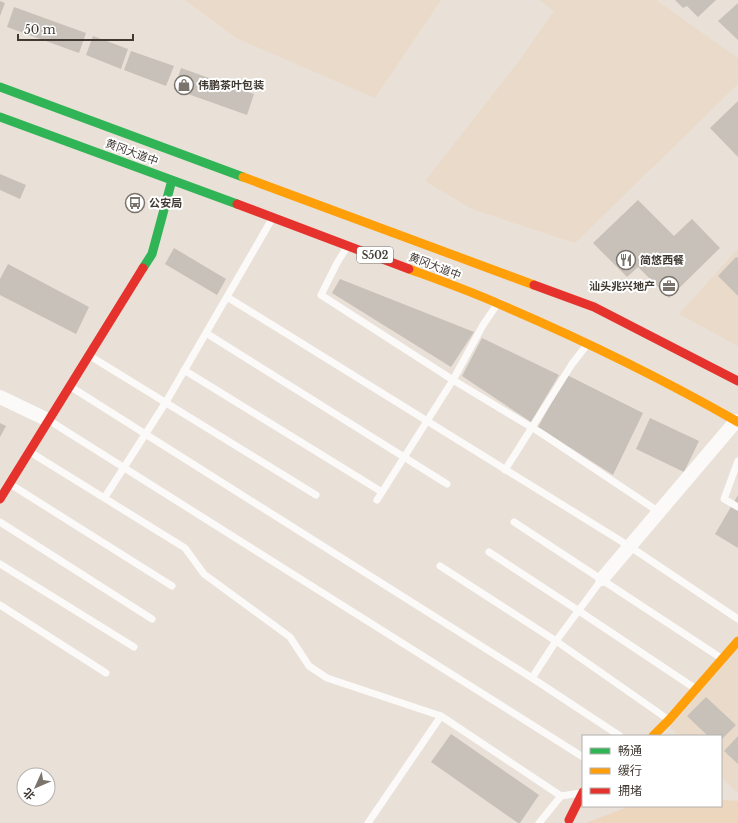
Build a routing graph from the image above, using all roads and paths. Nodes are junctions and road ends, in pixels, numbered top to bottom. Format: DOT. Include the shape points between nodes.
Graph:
graph roads {
  1 [pos="0,87"];
  2 [pos="0,117"];
  3 [pos="172,180"];
  4 [pos="274,217"];
  5 [pos="348,245"];
  6 [pos="228,297"];
  7 [pos="498,302"];
  8 [pos="206,333"];
  9 [pos="588,343"];
  10 [pos="88,355"];
  11 [pos="184,370"];
  12 [pos="453,380"];
  13 [pos="738,381"];
  14 [pos="69,385"];
  15 [pos="0,397"];
  16 [pos="166,402"];
  17 [pos="48,420"];
  18 [pos="427,421"];
  19 [pos="737,422"];
  20 [pos="532,428"];
  21 [pos="146,433"];
  22 [pos="30,452"];
  23 [pos="404,457"];
  24 [pos="738,461"];
  25 [pos="124,467"];
  26 [pos="505,470"];
  27 [pos="10,484"];
  28 [pos="447,484"];
  29 [pos="382,492"];
  30 [pos="316,495"];
  31 [pos="105,497"];
  32 [pos="0,498"];
  33 [pos="377,500"];
  34 [pos="738,507"];
  35 [pos="658,512"];
  36 [pos="0,522"];
  37 [pos="514,522"];
  38 [pos="629,546"];
  39 [pos="489,552"];
  40 [pos="0,564"];
  41 [pos="440,566"];
  42 [pos="602,579"];
  43 [pos="172,586"];
  44 [pos="0,605"];
  45 [pos="579,610"];
  46 [pos="152,618"];
  47 [pos="738,619"];
  48 [pos="556,641"];
  49 [pos="738,641"];
  50 [pos="134,647"];
  51 [pos="723,659"];
  52 [pos="106,673"];
  53 [pos="532,678"];
  54 [pos="696,690"];
  55 [pos="441,716"];
  56 [pos="669,720"];
  57 [pos="618,735"];
  58 [pos="654,735"];
  59 [pos="582,756"];
  60 [pos="582,792"];
  61 [pos="582,794"];
  62 [pos="561,796"];
  63 [pos="567,821"];
  64 [pos="368,823"];
  65 [pos="539,823"];
  1 -- 13 [label="main road, 黄冈大道中 / S502" via="594,307"];
  2 -- 3 [label="main road, 黄冈大道中 / S502"];
  3 -- 4 [label="main road, 黄冈大道中 / S502"];
  3 -- 10 [label="main road" via="152,254"];
  4 -- 5 [label="main road, 黄冈大道中 / S502"];
  4 -- 6 [label="lane"];
  5 -- 7 [label="main road, 黄冈大道中 / S502"];
  5 -- 12 [label="lane" via="321,295"];
  6 -- 8 [label="lane"];
  6 -- 18 [label="lane"];
  7 -- 9 [label="main road, 黄冈大道中 / S502"];
  7 -- 12 [label="lane"];
  8 -- 11 [label="lane"];
  8 -- 23 [label="lane"];
  9 -- 19 [label="main road, 黄冈大道中 / S502"];
  9 -- 20 [label="lane"];
  10 -- 14 [label="main road"];
  10 -- 16 [label="lane"];
  11 -- 16 [label="lane"];
  11 -- 29 [label="lane"];
  12 -- 18 [label="lane"];
  12 -- 20 [label="lane"];
  14 -- 17 [label="main road"];
  14 -- 21 [label="lane"];
  15 -- 17 [label="street"];
  16 -- 21 [label="lane"];
  16 -- 30 [label="lane"];
  17 -- 22 [label="main road"];
  17 -- 25 [label="lane"];
  18 -- 23 [label="lane"];
  18 -- 26 [label="lane"];
  19 -- 35 [label="street"];
  20 -- 26 [label="lane"];
  20 -- 35 [label="lane"];
  21 -- 25 [label="lane"];
  21 -- 53 [label="lane"];
  22 -- 27 [label="main road"];
  22 -- 31 [label="lane"];
  23 -- 28 [label="lane"];
  23 -- 29 [label="lane"];
  24 -- 34 [label="lane" via="724,499"];
  25 -- 31 [label="lane"];
  25 -- 59 [label="lane"];
  26 -- 38 [label="lane"];
  27 -- 32 [label="main road"];
  27 -- 43 [label="lane"];
  29 -- 33 [label="lane"];
  31 -- 55 [label="lane" via="185,548 204,574 290,637 309,666 327,678"];
  35 -- 38 [label="street"];
  36 -- 46 [label="lane"];
  37 -- 42 [label="lane"];
  38 -- 42 [label="street"];
  38 -- 47 [label="lane"];
  39 -- 45 [label="lane"];
  40 -- 50 [label="lane"];
  41 -- 48 [label="lane"];
  42 -- 45 [label="lane"];
  42 -- 51 [label="lane"];
  44 -- 52 [label="lane"];
  45 -- 48 [label="lane"];
  45 -- 54 [label="lane"];
  48 -- 53 [label="lane"];
  48 -- 56 [label="lane"];
  49 -- 51 [label="main road"];
  51 -- 54 [label="main road"];
  53 -- 57 [label="lane"];
  54 -- 56 [label="main road"];
  55 -- 62 [label="lane"];
  55 -- 64 [label="lane"];
  56 -- 58 [label="main road"];
  60 -- 62 [label="lane"];
  61 -- 63 [label="main road"];
  62 -- 65 [label="lane"];
}
